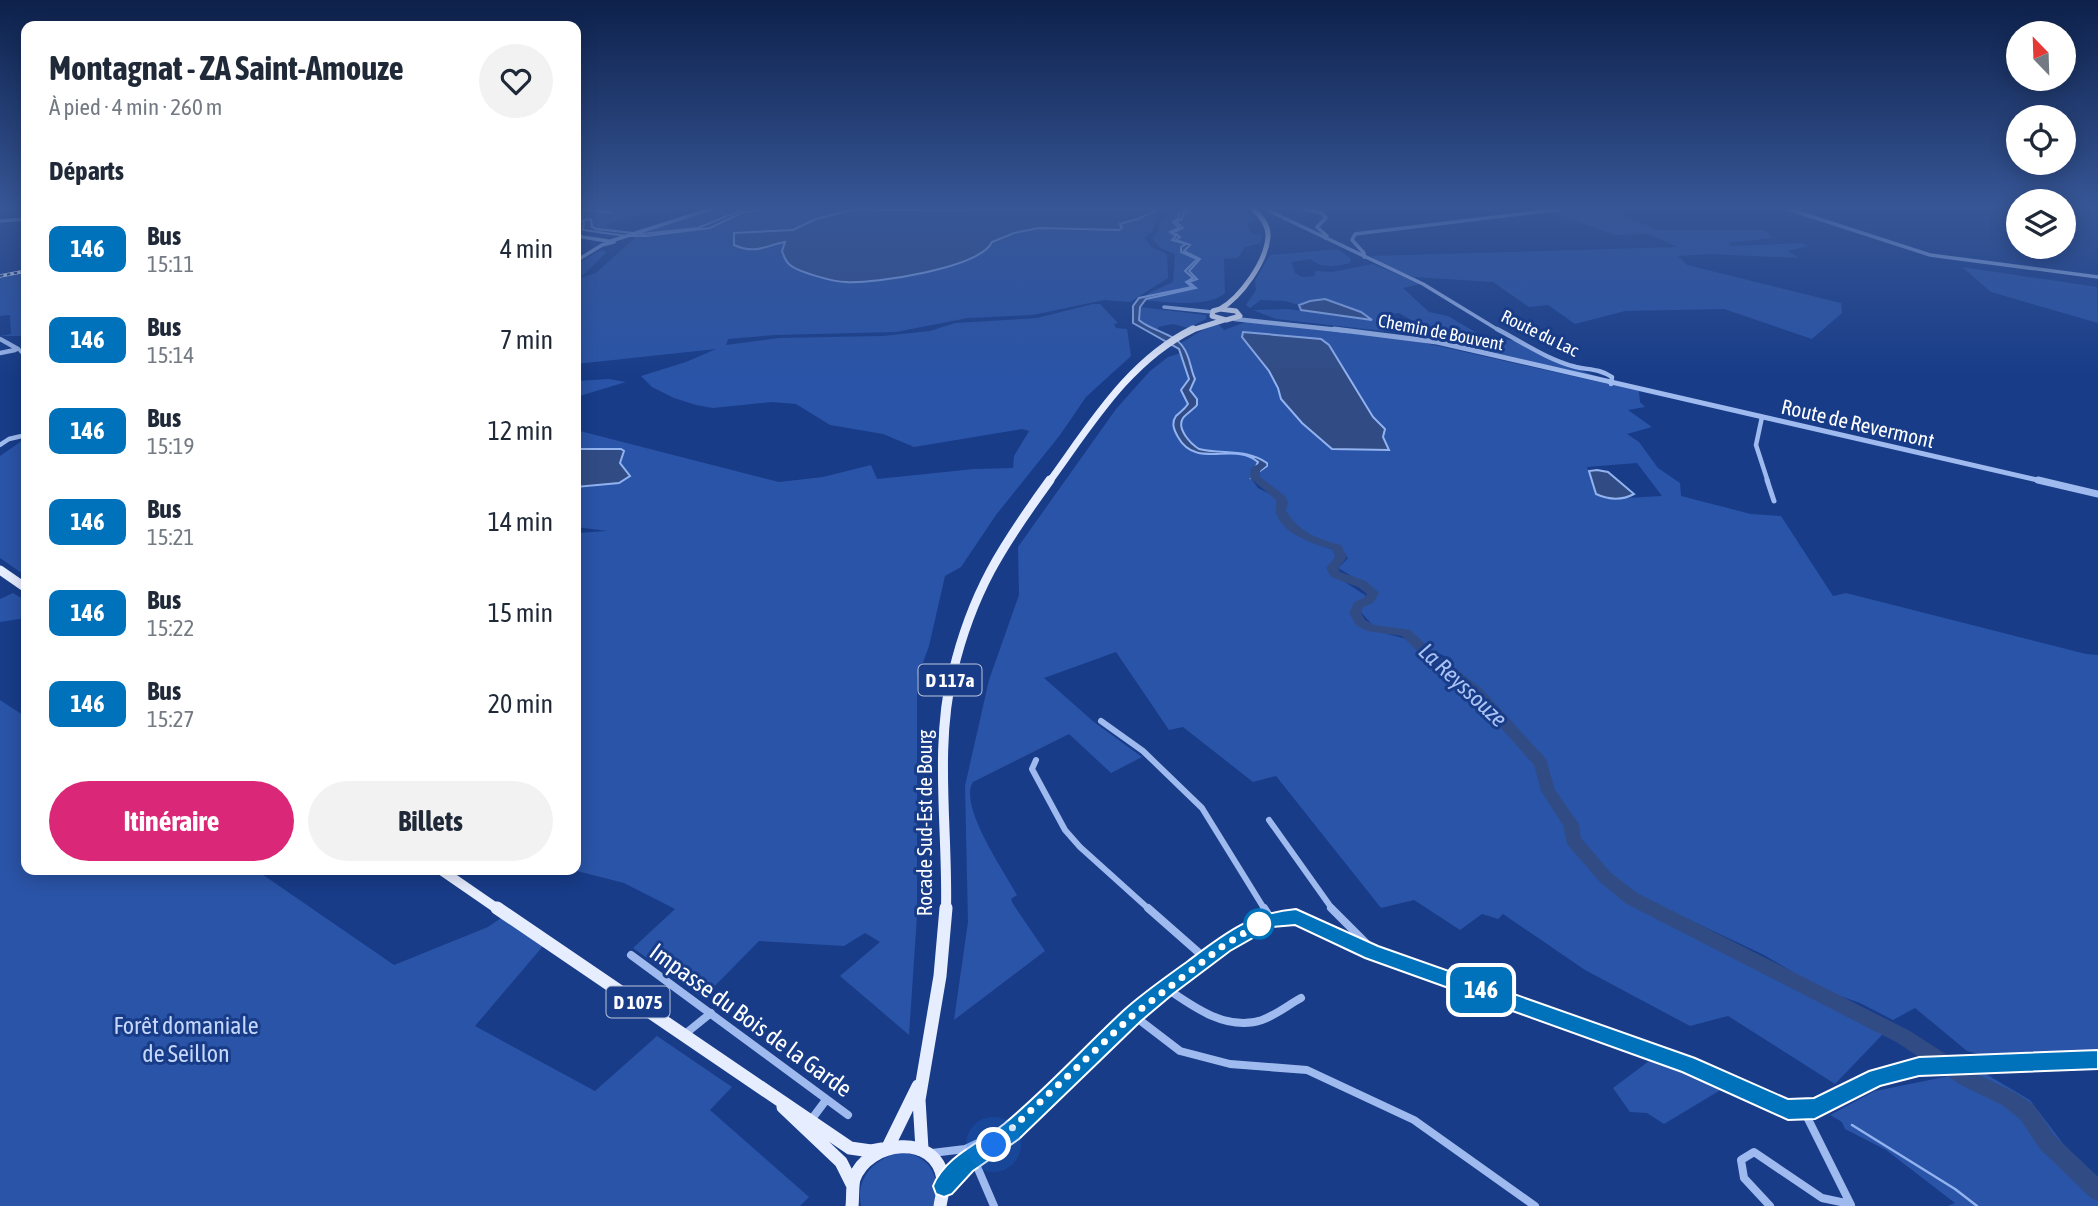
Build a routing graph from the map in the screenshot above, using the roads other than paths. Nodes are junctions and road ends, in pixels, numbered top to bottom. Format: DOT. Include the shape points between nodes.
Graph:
graph roads {
  1 [pos="1256,265"];
  2 [pos="1385,265"];
  3 [pos="2009,265"];
  4 [pos="2098,277"];
  5 [pos="1235,299"];
  6 [pos="1164,307"];
  7 [pos="1220,309"];
  8 [pos="1212,314"];
  9 [pos="1236,314"];
  10 [pos="1224,320"];
  11 [pos="1205,323"];
  12 [pos="0,339"];
  13 [pos="21,349"];
  14 [pos="0,353"];
  15 [pos="1611,384"];
  16 [pos="1762,417"];
  17 [pos="21,436"];
  18 [pos="0,438"];
  19 [pos="9,439"];
  20 [pos="0,445"];
  21 [pos="2098,494"];
  22 [pos="1774,501"];
  23 [pos="0,570"];
  24 [pos="21,585"];
  25 [pos="1101,721"];
  26 [pos="1036,760"];
  27 [pos="1269,820"];
  28 [pos="448,875"];
  29 [pos="1271,919"];
  30 [pos="1371,952"];
  31 [pos="631,956"];
  32 [pos="1206,959"];
  33 [pos="1166,988"];
  34 [pos="1301,998"];
  35 [pos="710,1013"];
  36 [pos="1133,1015"];
  37 [pos="685,1034"];
  38 [pos="2098,1060"];
  39 [pos="921,1078"];
  40 [pos="766,1092"];
  41 [pos="826,1100"];
  42 [pos="1804,1111"];
  43 [pos="848,1115"];
  44 [pos="810,1121"];
  45 [pos="1014,1126"];
  46 [pos="885,1148"];
  47 [pos="969,1148"];
  48 [pos="925,1151"];
  49 [pos="974,1157"];
  50 [pos="944,1198"];
  51 [pos="850,1199"];
  52 [pos="1850,1205"];
  53 [pos="994,1206"];
  54 [pos="1535,1206"];
  55 [pos="1770,1206"];
  1 -- 5 [label="main road"];
  2 -- 15 [label="street, Route du Lac" via="1547,356 1606,372 1612,377"];
  3 -- 4 [label="street"];
  5 -- 7 [label="main road"];
  5 -- 9 [label="main road" via="1232,307"];
  6 -- 8 [label="street"];
  7 -- 8 [label="main road"];
  7 -- 9 [label="main road"];
  8 -- 10 [label="main road"];
  8 -- 11 [label="main road, Rocade Sud-Est de Bourg / D 117a"];
  9 -- 10 [label="main road, Rocade Sud-Est de Bourg"];
  9 -- 15 [label="street, Chemin de Bouvent" via="1426,340"];
  10 -- 11 [label="main road, Rocade Sud-Est de Bourg / D 117a"];
  11 -- 39 [label="main road, Rocade Sud-Est de Bourg / D 117a" via="1162,348 1121,385 1019,522 985,576 965,623 946,710 945,932"];
  12 -- 13 [label="street"];
  13 -- 14 [label="street"];
  15 -- 16 [label="street, Route de Revermont"];
  16 -- 21 [label="street, Route de Revermont"];
  16 -- 22 [label="street" via="1756,445"];
  17 -- 19 [label="street"];
  18 -- 19 [label="street"];
  19 -- 20 [label="street"];
  23 -- 24 [label="main road"];
  25 -- 29 [label="street" via="1151,758 1202,808"];
  26 -- 32 [label="street" via="1032,769 1065,830"];
  27 -- 30 [label="street" via="1324,901"];
  28 -- 37 [label="main road, D 1075"];
  29 -- 30 [label="street" via="1296,917"];
  29 -- 32 [label="street"];
  30 -- 42 [label="street" via="1688,1065 1788,1110"];
  31 -- 35 [label="street, Impasse du Bois de la Garde"];
  32 -- 33 [label="street"];
  33 -- 34 [label="street" via="1201,1013 1236,1022 1260,1021"];
  33 -- 36 [label="street"];
  35 -- 37 [label="street"];
  35 -- 41 [label="street, Impasse du Bois de la Garde"];
  36 -- 45 [label="street"];
  36 -- 54 [label="street" via="1180,1051 1230,1064 1307,1070 1415,1120"];
  37 -- 40 [label="main road, D 1075"];
  38 -- 42 [label="street" via="1919,1067 1877,1078"];
  39 -- 46 [label="main road, Rocade Sud-Est de Bourg / D 117a"];
  39 -- 48 [label="main road, Rocade Sud-Est de Bourg / D 117a" via="918,1124"];
  40 -- 44 [label="main road, D 1075"];
  40 -- 51 [label="main road, D 1075" via="841,1162"];
  41 -- 43 [label="street, Impasse du Bois de la Garde"];
  41 -- 44 [label="street"];
  42 -- 52 [label="street"];
  44 -- 46 [label="main road, D 1075" via="850,1148"];
  45 -- 47 [label="street"];
  45 -- 49 [label="street"];
  46 -- 48 [label="main road" via="906,1145"];
  46 -- 51 [label="main road, Rocade Sud-Est de Bourg" via="863,1163"];
  47 -- 48 [label="street" via="941,1154"];
  47 -- 49 [label="street"];
  48 -- 50 [label="main road" via="939,1167"];
  49 -- 50 [label="street"];
  49 -- 53 [label="street"];
  52 -- 55 [label="street" via="1822,1198 1755,1152 1741,1160 1744,1178"];
}
